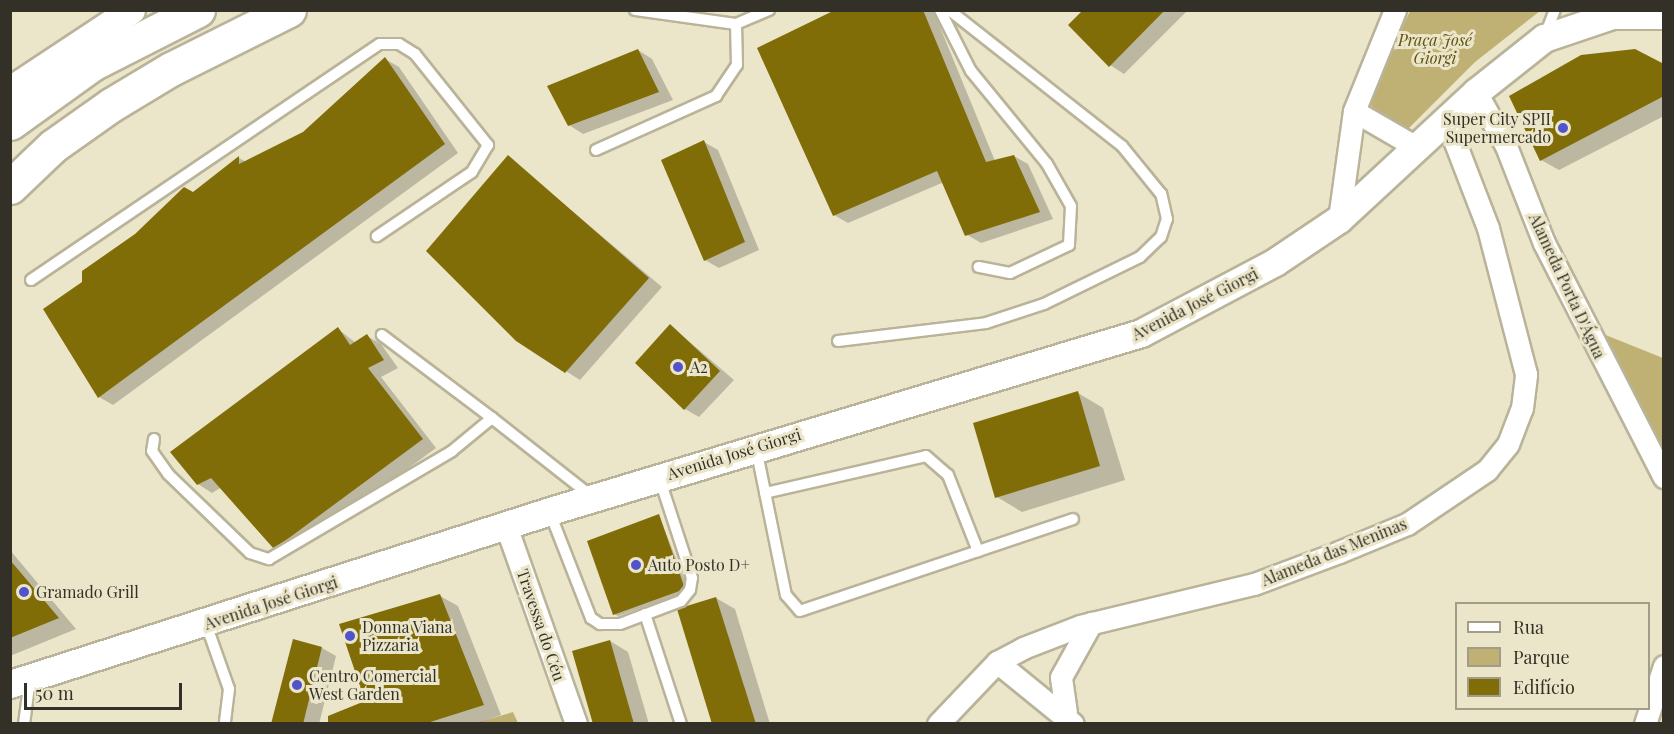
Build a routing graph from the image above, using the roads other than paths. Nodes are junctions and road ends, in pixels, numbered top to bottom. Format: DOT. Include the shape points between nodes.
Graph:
graph roads {
  1 [pos="131,10"];
  2 [pos="198,10"];
  3 [pos="289,10"];
  4 [pos="635,10"];
  5 [pos="769,10"];
  6 [pos="940,10"];
  7 [pos="949,10"];
  8 [pos="1395,10"];
  9 [pos="1555,10"];
  10 [pos="1664,15"];
  11 [pos="736,24"];
  12 [pos="1544,38"];
  13 [pos="10,90"];
  14 [pos="1476,92"];
  15 [pos="1354,111"];
  16 [pos="1446,119"];
  17 [pos="10,123"];
  18 [pos="1416,147"];
  19 [pos="596,150"];
  20 [pos="10,187"];
  21 [pos="1339,219"];
  22 [pos="377,236"];
  23 [pos="979,267"];
  24 [pos="31,280"];
  25 [pos="382,335"];
  26 [pos="838,341"];
  27 [pos="492,418"];
  28 [pos="154,439"];
  29 [pos="756,448"];
  30 [pos="659,477"];
  31 [pos="1664,477"];
  32 [pos="765,494"];
  33 [pos="593,498"];
  34 [pos="550,511"];
  35 [pos="1073,519"];
  36 [pos="506,526"];
  37 [pos="978,552"];
  38 [pos="645,614"];
  39 [pos="1091,623"];
  40 [pos="206,624"];
  41 [pos="997,662"];
  42 [pos="1664,666"];
  43 [pos="21,680"];
  44 [pos="1650,708"];
  45 [pos="1070,718"];
  46 [pos="24,723"];
  47 [pos="225,723"];
  48 [pos="576,723"];
  49 [pos="681,723"];
  50 [pos="938,723"];
  1 -- 13 [label="street"];
  2 -- 17 [label="highway" via="92,64"];
  3 -- 20 [label="highway" via="171,69 111,105 53,146"];
  4 -- 11 [label="lane"];
  5 -- 11 [label="lane"];
  6 -- 23 [label="lane" via="971,71 1047,164 1071,206 1069,245 1010,273"];
  7 -- 26 [label="lane" via="1122,146 1161,194 1167,219 1161,237 1140,257 1044,304 986,323"];
  8 -- 15 [label="street"];
  9 -- 12 [label="lane"];
  10 -- 12 [label="street, Avenida José Giorgi" via="1612,15"];
  11 -- 19 [label="lane" via="737,65 716,96"];
  12 -- 14 [label="street, Avenida José Giorgi"];
  14 -- 16 [label="street, Avenida José Giorgi"];
  14 -- 31 [label="street, Alameda Porta D'Água" via="1506,146 1549,253"];
  15 -- 18 [label="street"];
  15 -- 21 [label="street"];
  16 -- 18 [label="street, Avenida José Giorgi"];
  16 -- 39 [label="street, Alameda das Meninas" via="1488,228 1526,374 1522,408 1508,444 1487,470 1407,524 1254,584"];
  18 -- 21 [label="street, Avenida José Giorgi"];
  21 -- 29 [label="street, Avenida José Giorgi" via="1275,262 1141,333"];
  22 -- 24 [label="lane" via="472,172 488,145 415,54 399,44 380,44"];
  25 -- 27 [label="lane"];
  27 -- 28 [label="lane" via="452,451 269,559 250,553 168,474 152,451"];
  27 -- 33 [label="lane"];
  29 -- 30 [label="street, Avenida José Giorgi"];
  29 -- 32 [label="lane"];
  30 -- 33 [label="street, Avenida José Giorgi"];
  30 -- 38 [label="lane" via="692,578 681,601"];
  32 -- 37 [label="lane" via="926,456 948,475"];
  32 -- 37 [label="lane" via="786,594 800,611"];
  33 -- 34 [label="street, Avenida José Giorgi"];
  34 -- 36 [label="street, Avenida José Giorgi"];
  34 -- 38 [label="lane" via="591,618 609,625"];
  35 -- 37 [label="lane"];
  36 -- 40 [label="street, Avenida José Giorgi"];
  36 -- 48 [label="street, Travessa do Céu"];
  38 -- 49 [label="lane"];
  39 -- 41 [label="street, Alameda das Meninas"];
  39 -- 45 [label="street" via="1062,677"];
  40 -- 43 [label="street, Avenida José Giorgi"];
  40 -- 47 [label="lane" via="230,689"];
  41 -- 45 [label="street"];
  41 -- 50 [label="street, Alameda das Meninas"];
  42 -- 44 [label="street"];
  43 -- 46 [label="lane"];
}
